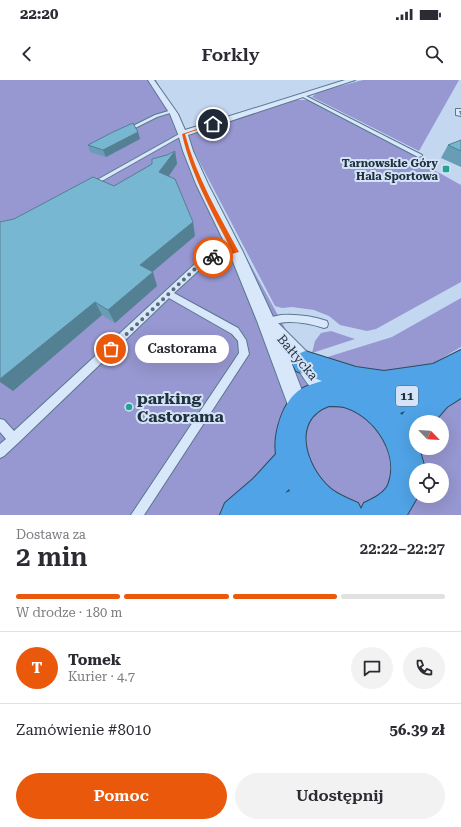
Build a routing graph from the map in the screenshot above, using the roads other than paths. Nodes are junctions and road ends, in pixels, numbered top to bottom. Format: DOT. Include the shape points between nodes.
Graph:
graph roads {
  1 [pos="151,80"];
  2 [pos="352,80"];
  3 [pos="302,96"];
  4 [pos="461,110"];
  5 [pos="172,111"];
  6 [pos="461,114"];
  7 [pos="121,133"];
  8 [pos="184,134"];
  9 [pos="420,156"];
  10 [pos="84,189"];
  11 [pos="236,252"];
  12 [pos="169,294"];
  13 [pos="266,321"];
  14 [pos="324,324"];
  15 [pos="461,362"];
  16 [pos="305,363"];
  17 [pos="449,379"];
  18 [pos="330,392"];
  19 [pos="372,405"];
  20 [pos="299,409"];
  21 [pos="0,424"];
  22 [pos="401,438"];
  23 [pos="14,439"];
  24 [pos="0,452"];
  25 [pos="293,459"];
  26 [pos="316,497"];
  27 [pos="137,515"];
  28 [pos="237,515"];
  29 [pos="279,515"];
  30 [pos="346,515"];
  31 [pos="376,515"];
  1 -- 5 [label="street, Bałtycka"];
  2 -- 3 [label="street"];
  3 -- 8 [label="street"];
  3 -- 9 [label="lane"];
  4 -- 6 [label="lane" via="457,110 457,114"];
  5 -- 7 [label="lane"];
  5 -- 8 [label="street, Bałtycka"];
  8 -- 10 [label="lane"];
  8 -- 11 [label="street, Bałtycka" via="188,151 211,205"];
  11 -- 12 [label="lane" via="207,259"];
  11 -- 13 [label="street, Bałtycka"];
  12 -- 23 [label="lane"];
  12 -- 27 [label="lane" via="235,331 242,340 244,354"];
  13 -- 14 [label="lane" via="298,318"];
  13 -- 16 [label="street, Bałtycka"];
  13 -- 20 [label="street, Bałtycka"];
  15 -- 17 [label="highway, 11"];
  16 -- 17 [label="highway" via="356,380 384,384"];
  16 -- 18 [label="street, Bałtycka" via="313,377"];
  17 -- 19 [label="highway, 11" via="410,396"];
  17 -- 22 [label="highway, 11"];
  18 -- 19 [label="highway" via="354,396"];
  18 -- 20 [label="highway" via="313,397"];
  19 -- 22 [label="highway" via="386,416"];
  20 -- 25 [label="highway" via="290,441"];
  21 -- 23 [label="lane"];
  22 -- 31 [label="highway" via="408,463 406,485 403,493 389,509"];
  23 -- 24 [label="lane"];
  25 -- 26 [label="highway" via="302,479"];
  25 -- 28 [label="highway" via="265,491"];
  26 -- 29 [label="highway"];
  26 -- 30 [label="highway" via="329,508"];
}
